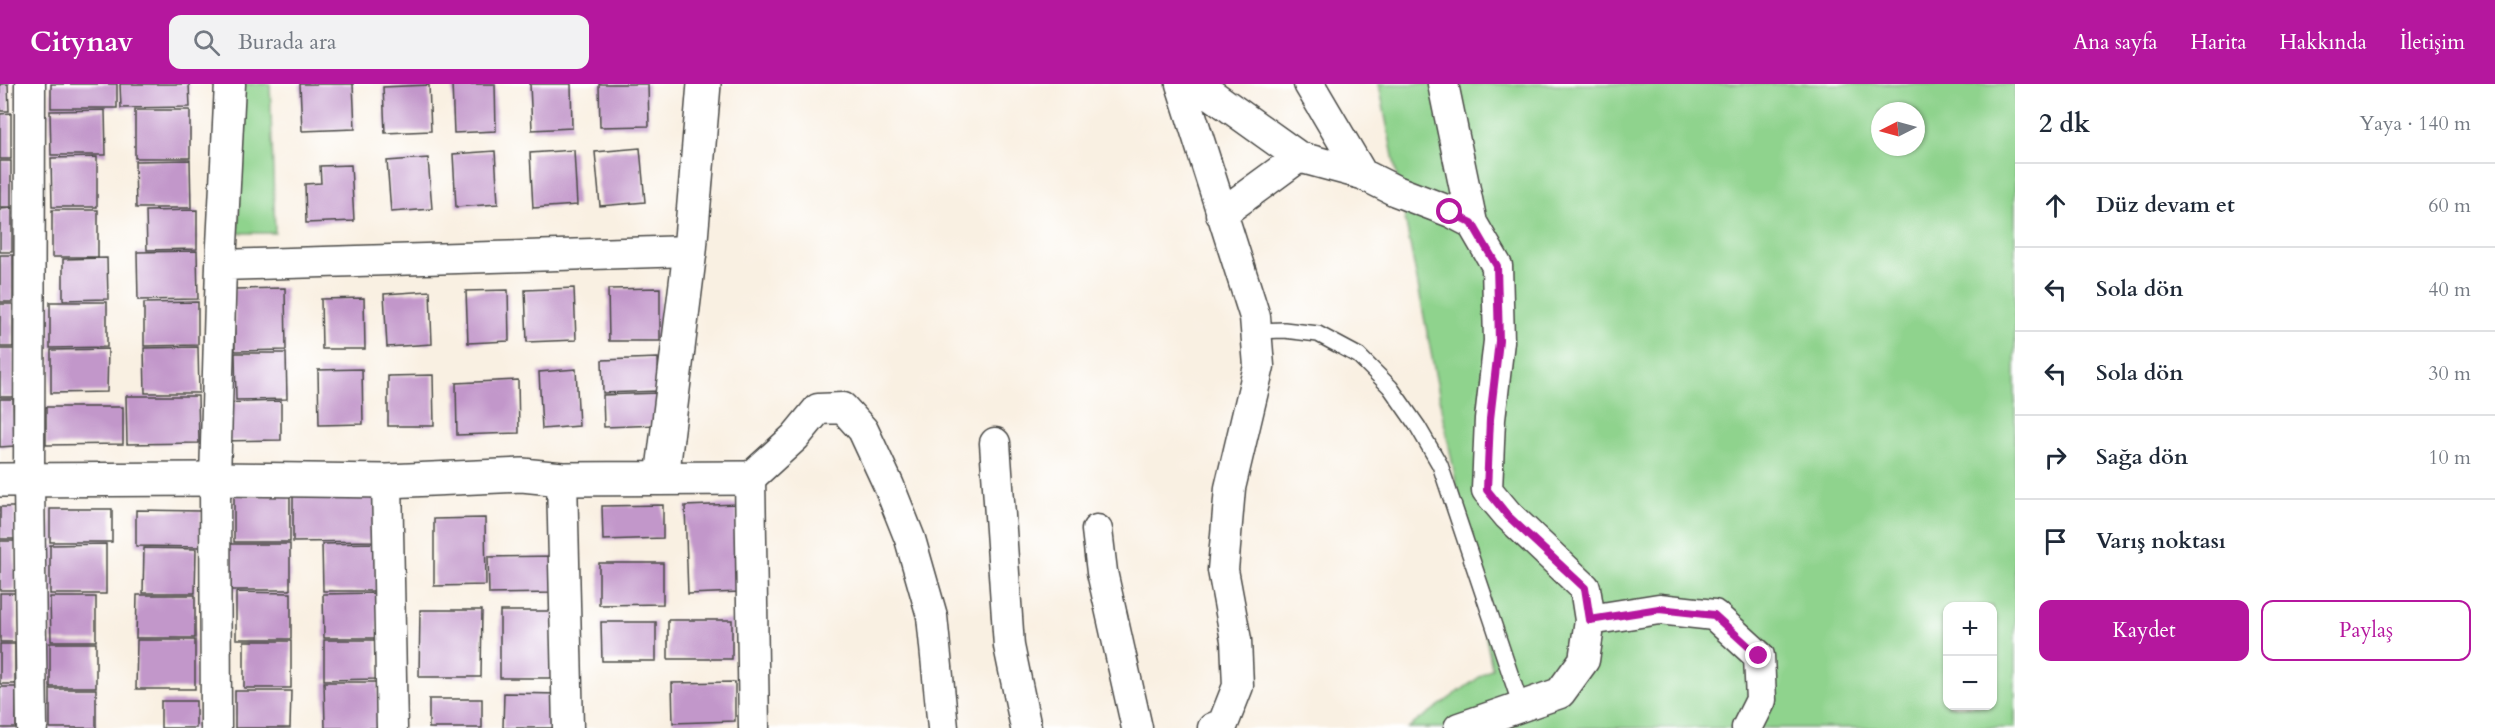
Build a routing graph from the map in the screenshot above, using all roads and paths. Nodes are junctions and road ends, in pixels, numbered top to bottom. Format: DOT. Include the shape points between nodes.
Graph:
graph roads {
  1 [pos="30,84"];
  2 [pos="230,84"];
  3 [pos="704,84"];
  4 [pos="1181,84"];
  5 [pos="1197,84"];
  6 [pos="1309,84"];
  7 [pos="1443,84"];
  8 [pos="1299,158"];
  9 [pos="1362,174"];
  10 [pos="1221,214"];
  11 [pos="1472,223"];
  12 [pos="690,252"];
  13 [pos="220,265"];
  14 [pos="1256,331"];
  15 [pos="995,443"];
  16 [pos="662,478"];
  17 [pos="750,478"];
  18 [pos="215,479"];
  19 [pos="562,479"];
  20 [pos="14,481"];
  21 [pos="387,481"];
  22 [pos="1097,530"];
  23 [pos="1590,620"];
  24 [pos="1521,706"];
  25 [pos="32,728"];
  26 [pos="216,728"];
  27 [pos="392,728"];
  28 [pos="568,728"];
  29 [pos="754,728"];
  30 [pos="943,728"];
  31 [pos="1026,728"];
  32 [pos="1137,728"];
  33 [pos="1213,728"];
  34 [pos="1459,728"];
  35 [pos="1747,728"];
  1 -- 20 [label="street"];
  2 -- 13 [label="street"];
  3 -- 12 [label="street"];
  4 -- 10 [label="street"];
  5 -- 8 [label="street"];
  6 -- 9 [label="street"];
  7 -- 11 [label="street"];
  8 -- 9 [label="street"];
  8 -- 10 [label="street"];
  9 -- 11 [label="street"];
  10 -- 14 [label="street" via="1255,317"];
  11 -- 23 [label="street" via="1497,266 1499,341 1487,490 1508,516 1585,588"];
  12 -- 13 [label="street"];
  12 -- 16 [label="street"];
  13 -- 18 [label="street"];
  14 -- 24 [label="lane" via="1318,334 1359,356 1390,387 1440,465"];
  14 -- 33 [label="street" via="1259,366 1230,488 1223,570 1236,640 1238,686 1222,724"];
  15 -- 31 [label="street" via="1009,646"];
  16 -- 17 [label="street"];
  16 -- 19 [label="street"];
  17 -- 29 [label="street"];
  17 -- 30 [label="street" via="818,409 843,408 863,430 910,539 932,616"];
  18 -- 20 [label="street"];
  18 -- 21 [label="street"];
  18 -- 26 [label="street"];
  19 -- 21 [label="street" via="522,475"];
  19 -- 28 [label="street"];
  20 -- 25 [label="street"];
  21 -- 27 [label="street"];
  22 -- 32 [label="street" via="1102,572"];
  23 -- 24 [label="street" via="1584,660 1560,693"];
  23 -- 35 [label="street" via="1659,609 1714,615 1759,656 1761,700"];
  24 -- 34 [label="street"];
}
